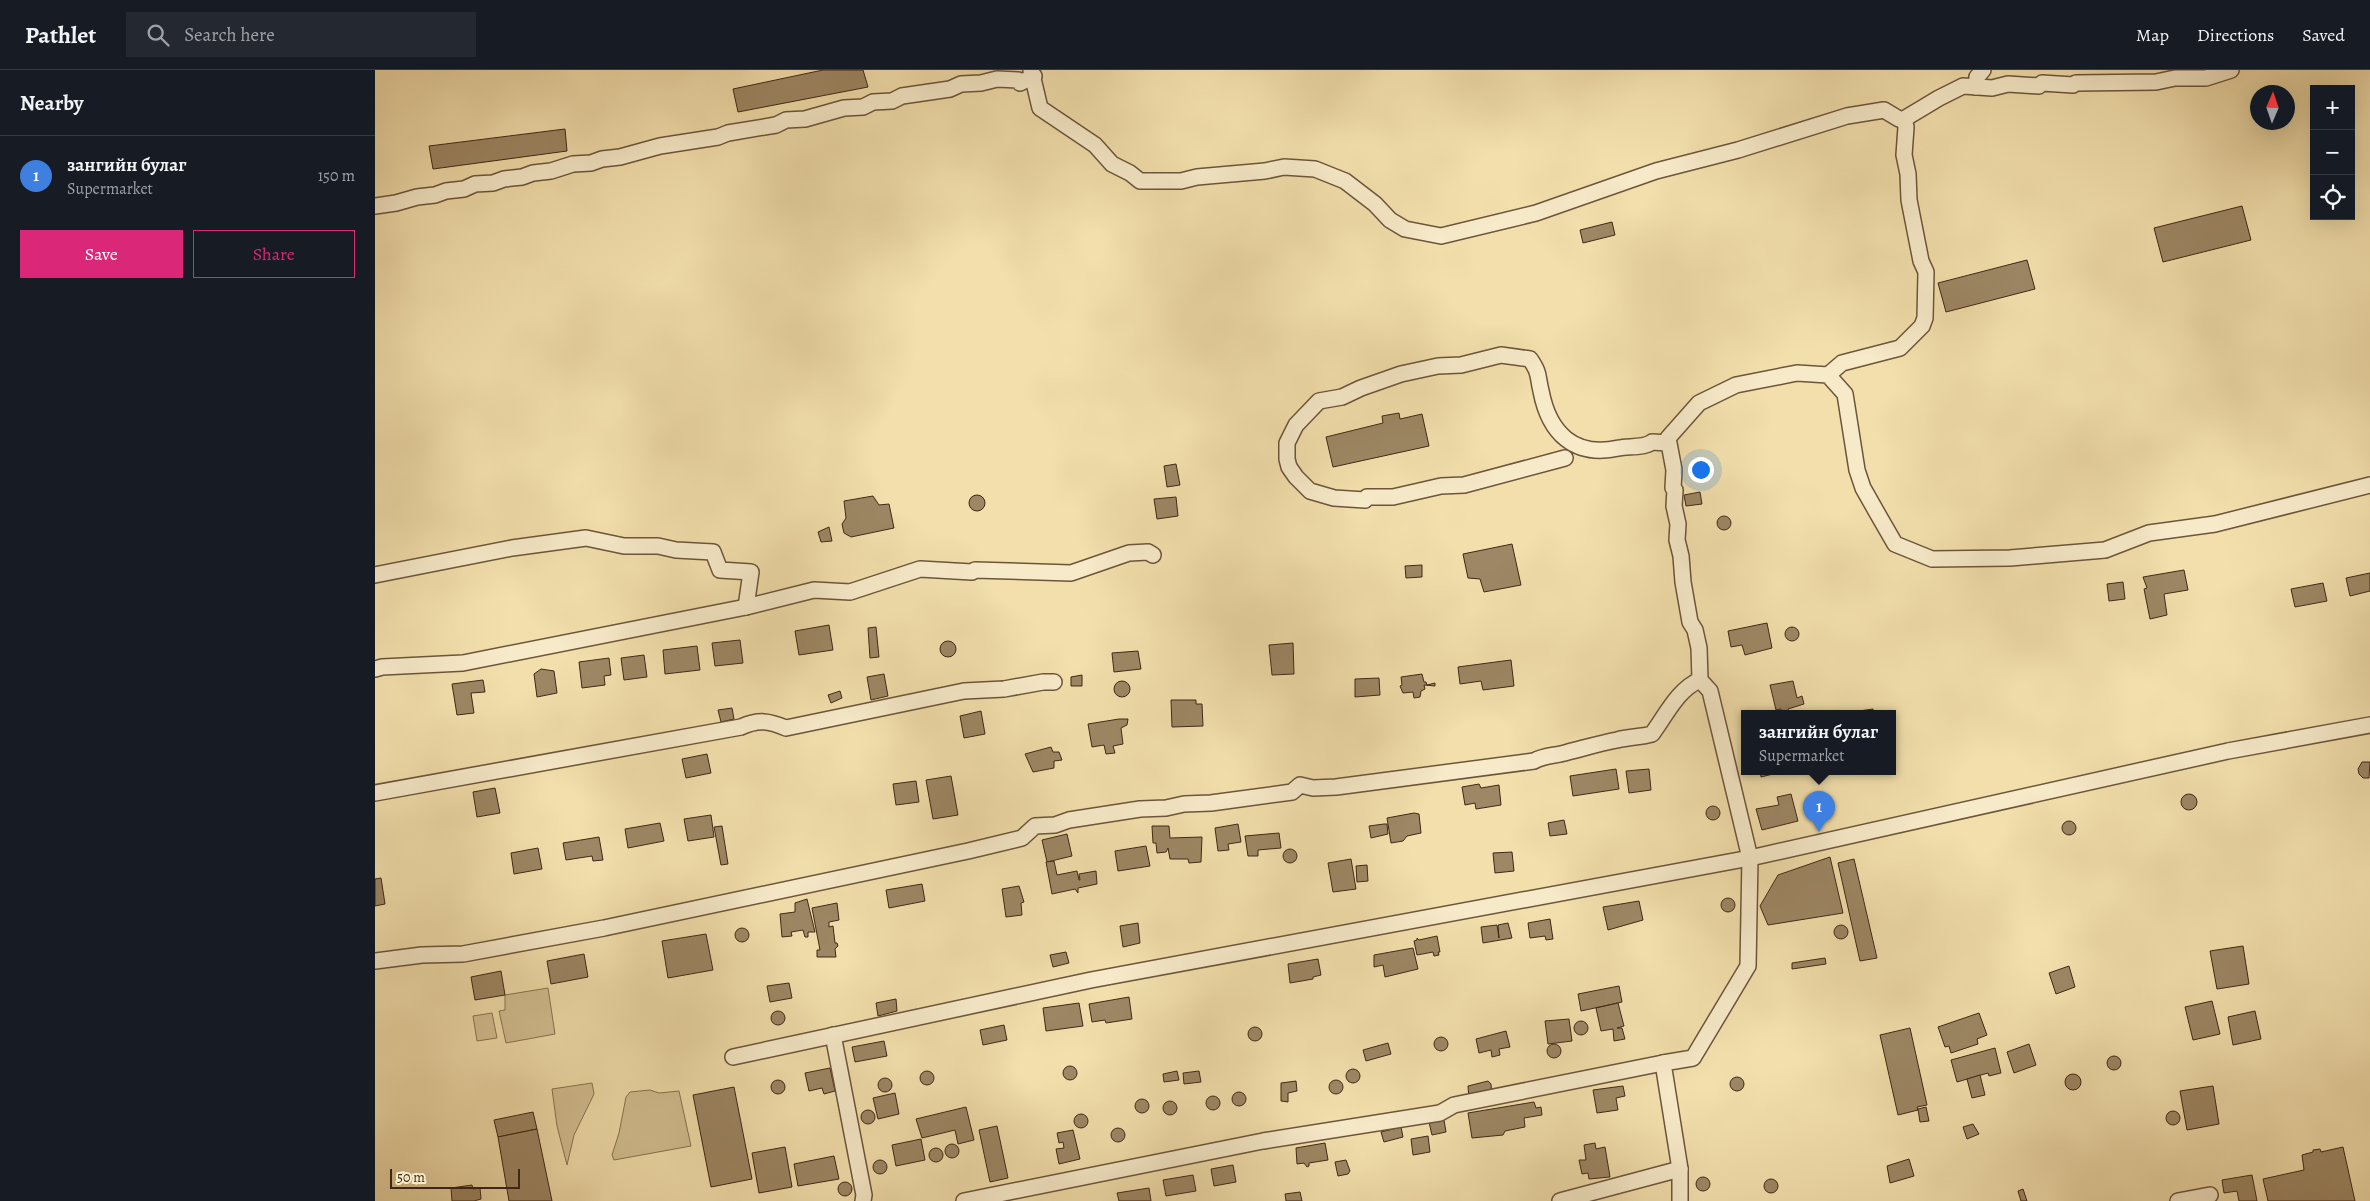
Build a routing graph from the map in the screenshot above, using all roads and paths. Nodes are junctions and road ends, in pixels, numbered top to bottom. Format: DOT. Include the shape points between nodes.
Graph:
graph roads {
  1 [pos="1983,70"];
  2 [pos="2231,70"];
  3 [pos="1033,73"];
  4 [pos="1976,87"];
  5 [pos="1904,119"];
  6 [pos="375,206"];
  7 [pos="1828,375"];
  8 [pos="1668,443"];
  9 [pos="1565,458"];
  10 [pos="2370,485"];
  11 [pos="1153,555"];
  12 [pos="375,575"];
  13 [pos="746,607"];
  14 [pos="375,669"];
  15 [pos="1700,680"];
  16 [pos="1054,682"];
  17 [pos="2370,725"];
  18 [pos="375,793"];
  19 [pos="1751,858"];
  20 [pos="375,961"];
  21 [pos="833,1036"];
  22 [pos="733,1057"];
  23 [pos="1663,1063"];
  24 [pos="1680,1169"];
  25 [pos="2210,1196"];
  26 [pos="863,1201"];
  27 [pos="964,1201"];
  28 [pos="1559,1201"];
  29 [pos="1680,1201"];
  30 [pos="2178,1201"];
  1 -- 4 [label="street" via="1977,77"];
  2 -- 4 [label="street" via="2206,78 2156,82"];
  3 -- 5 [label="street" via="1040,108 1095,145 1112,164 1139,181 1181,181 1284,167 1315,169 1345,181 1405,229 1441,236 1536,213 1656,171 1738,150 1847,116 1884,110"];
  3 -- 6 [label="street" via="1021,83 997,79 961,84 950,89 931,90 892,101 844,108 834,113 786,120 776,125 757,126 718,137 660,146 620,157 602,158 591,163 573,164"];
  4 -- 5 [label="street" via="1963,86"];
  5 -- 7 [label="street" via="1909,200 1926,272 1925,318 1922,326 1900,348 1842,363"];
  7 -- 8 [label="street" via="1781,375 1726,389 1699,403 1668,438"];
  7 -- 10 [label="street" via="1845,394 1857,470 1871,503 1895,544 1932,559 2010,558 2105,550 2149,533 2215,524"];
  8 -- 9 [label="street" via="1652,442 1610,450 1571,445 1554,428 1541,391 1539,373 1530,359 1501,355 1401,374 1342,397 1319,401 1296,426 1287,443 1287,459 1296,478 1311,491 1334,498 1365,500 1367,497 1465,485"];
  8 -- 15 [label="street" via="1674,470 1677,540 1691,622 1699,648"];
  11 -- 13 [label="street" via="1148,552 1129,553 1071,573 920,569 850,592 814,590"];
  12 -- 13 [label="street" via="512,548 586,538 624,546 713,552 720,570 751,572"];
  13 -- 14 [label="street" via="463,663"];
  15 -- 19 [label="street" via="1710,691"];
  15 -- 20 [label="street" via="1689,684 1652,734 1534,760 1337,787 1300,785 1292,792 1255,798 1101,814 1055,825 1035,826 1022,838 968,851 603,928 463,954"];
  16 -- 18 [label="street" via="955,693 786,728 770,721 752,722 741,727"];
  17 -- 19 [label="street" via="2228,751"];
  19 -- 21 [label="street" via="1091,980"];
  19 -- 23 [label="street" via="1748,966 1693,1058"];
  21 -- 22 [label="street"];
  21 -- 26 [label="street"];
  23 -- 24 [label="street"];
  23 -- 27 [label="street" via="1455,1105 1440,1113 1263,1141"];
  24 -- 28 [label="street"];
  24 -- 29 [label="street"];
  25 -- 30 [label="street"];
}
